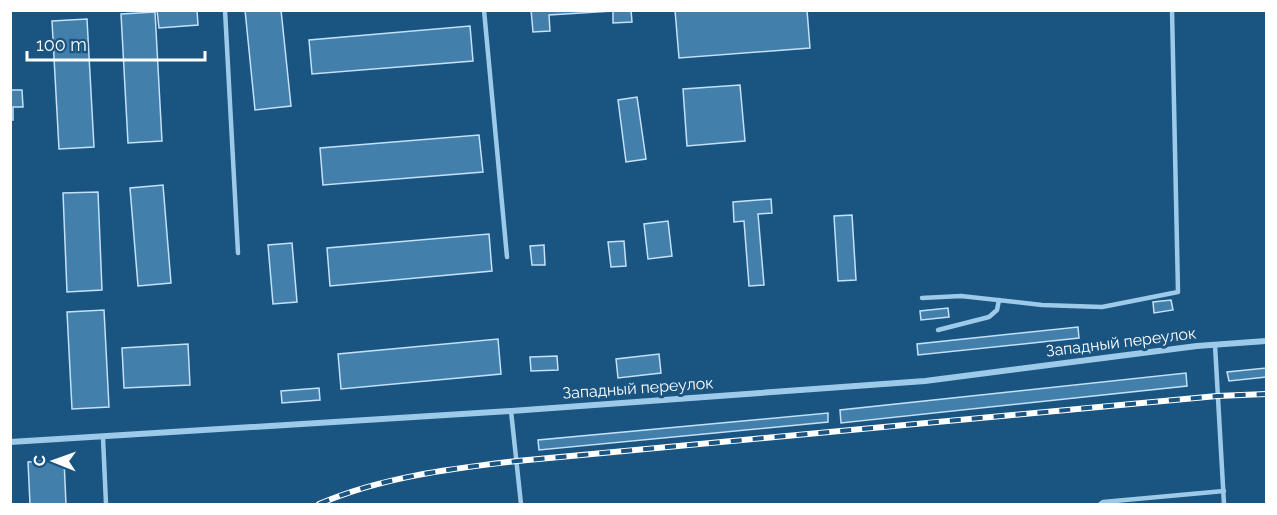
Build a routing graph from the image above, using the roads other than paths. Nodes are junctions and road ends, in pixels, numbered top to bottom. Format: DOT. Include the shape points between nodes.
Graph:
graph roads {
  1 [pos="225,10"];
  2 [pos="484,10"];
  3 [pos="1172,10"];
  4 [pos="238,254"];
  5 [pos="507,257"];
  6 [pos="922,298"];
  7 [pos="999,300"];
  8 [pos="938,330"];
  9 [pos="1266,341"];
  10 [pos="1215,345"];
  11 [pos="511,411"];
  12 [pos="103,438"];
  13 [pos="10,442"];
  14 [pos="1224,491"];
  15 [pos="106,504"];
  16 [pos="521,504"];
  17 [pos="1100,504"];
  18 [pos="1224,504"];
  1 -- 4 [label="lane"];
  2 -- 5 [label="lane"];
  3 -- 7 [label="lane" via="1178,292 1102,307"];
  6 -- 7 [label="lane" via="961,296"];
  7 -- 8 [label="lane" via="997,310 989,317"];
  9 -- 10 [label="street, Западный переулок"];
  10 -- 11 [label="street, Западный переулок" via="925,381"];
  10 -- 14 [label="lane"];
  11 -- 12 [label="street, Западный переулок"];
  11 -- 16 [label="lane"];
  12 -- 13 [label="street, Западный переулок"];
  12 -- 15 [label="lane"];
  14 -- 17 [label="lane"];
  14 -- 18 [label="lane"];
}
